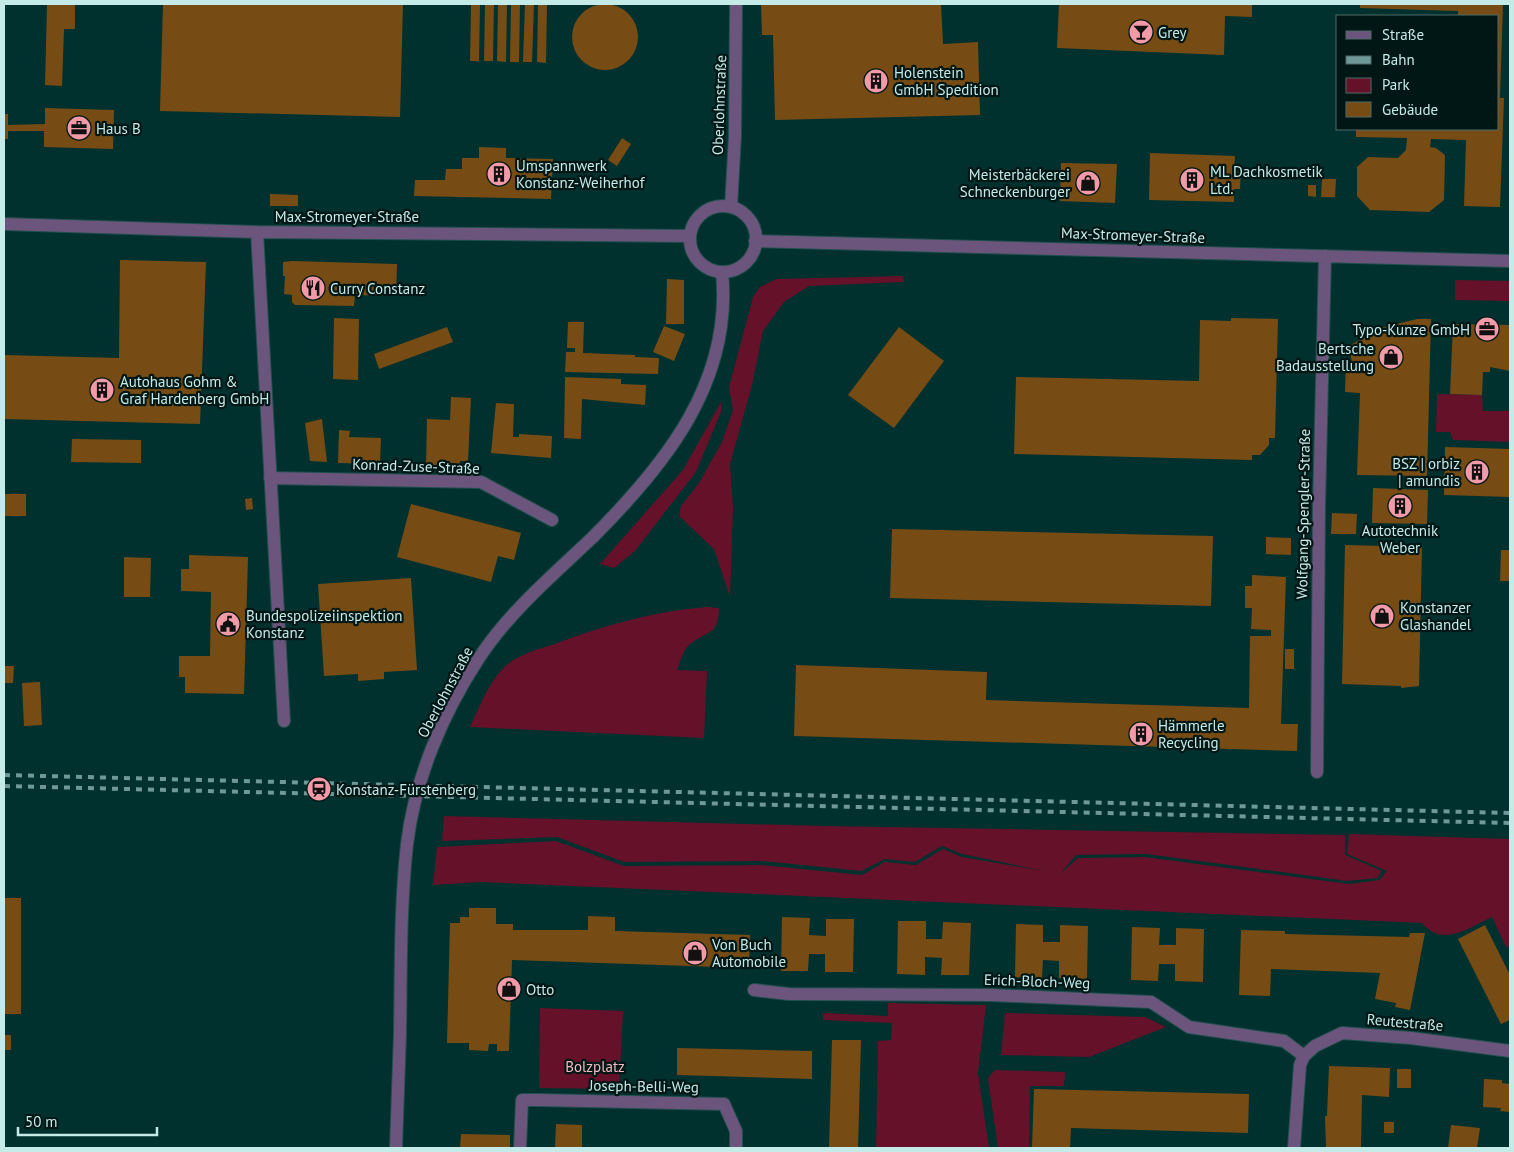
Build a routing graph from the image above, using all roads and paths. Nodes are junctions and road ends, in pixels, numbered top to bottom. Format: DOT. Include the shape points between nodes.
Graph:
graph roads {
  1 [pos="736,4"];
  2 [pos="731,207"];
  3 [pos="4,224"];
  4 [pos="256,232"];
  5 [pos="690,236"];
  6 [pos="755,241"];
  7 [pos="1325,256"];
  8 [pos="1510,261"];
  9 [pos="722,272"];
  10 [pos="270,478"];
  11 [pos="552,520"];
  12 [pos="284,721"];
  13 [pos="1317,772"];
  14 [pos="754,990"];
  15 [pos="1510,1051"];
  16 [pos="1304,1056"];
  17 [pos="396,1148"];
  18 [pos="520,1148"];
  19 [pos="736,1148"];
  20 [pos="1294,1148"];
  1 -- 2 [label="street, Oberlohnstraße"];
  2 -- 5 [label="street" via="721,206 704,212 692,227"];
  2 -- 6 [label="street" via="752,224"];
  3 -- 4 [label="street, Max-Stromeyer-Straße"];
  4 -- 5 [label="street, Max-Stromeyer-Straße"];
  4 -- 10 [label="street"];
  5 -- 9 [label="street" via="690,245 698,261 705,267"];
  6 -- 7 [label="street, Max-Stromeyer-Straße"];
  6 -- 9 [label="street" via="745,263"];
  7 -- 8 [label="street, Max-Stromeyer-Straße"];
  7 -- 13 [label="street, Wolfgang-Spengler-Straße"];
  9 -- 17 [label="street, Oberlohnstraße, bridge" via="722,329 713,364 676,439 653,473 593,537 519,608 479,658 439,732 424,770 408,842 402,909"];
  10 -- 11 [label="street, Konrad-Zuse-Straße" via="481,482"];
  10 -- 12 [label="street"];
  14 -- 16 [label="street, Erich-Bloch-Weg" via="788,994 991,995 1151,1002 1189,1027 1284,1041"];
  15 -- 16 [label="street, Reutestraße" via="1342,1033 1315,1046"];
  16 -- 20 [label="street" via="1300,1065"];
  18 -- 19 [label="street, Joseph-Belli-Weg" via="522,1100 724,1104 736,1131"];
}
